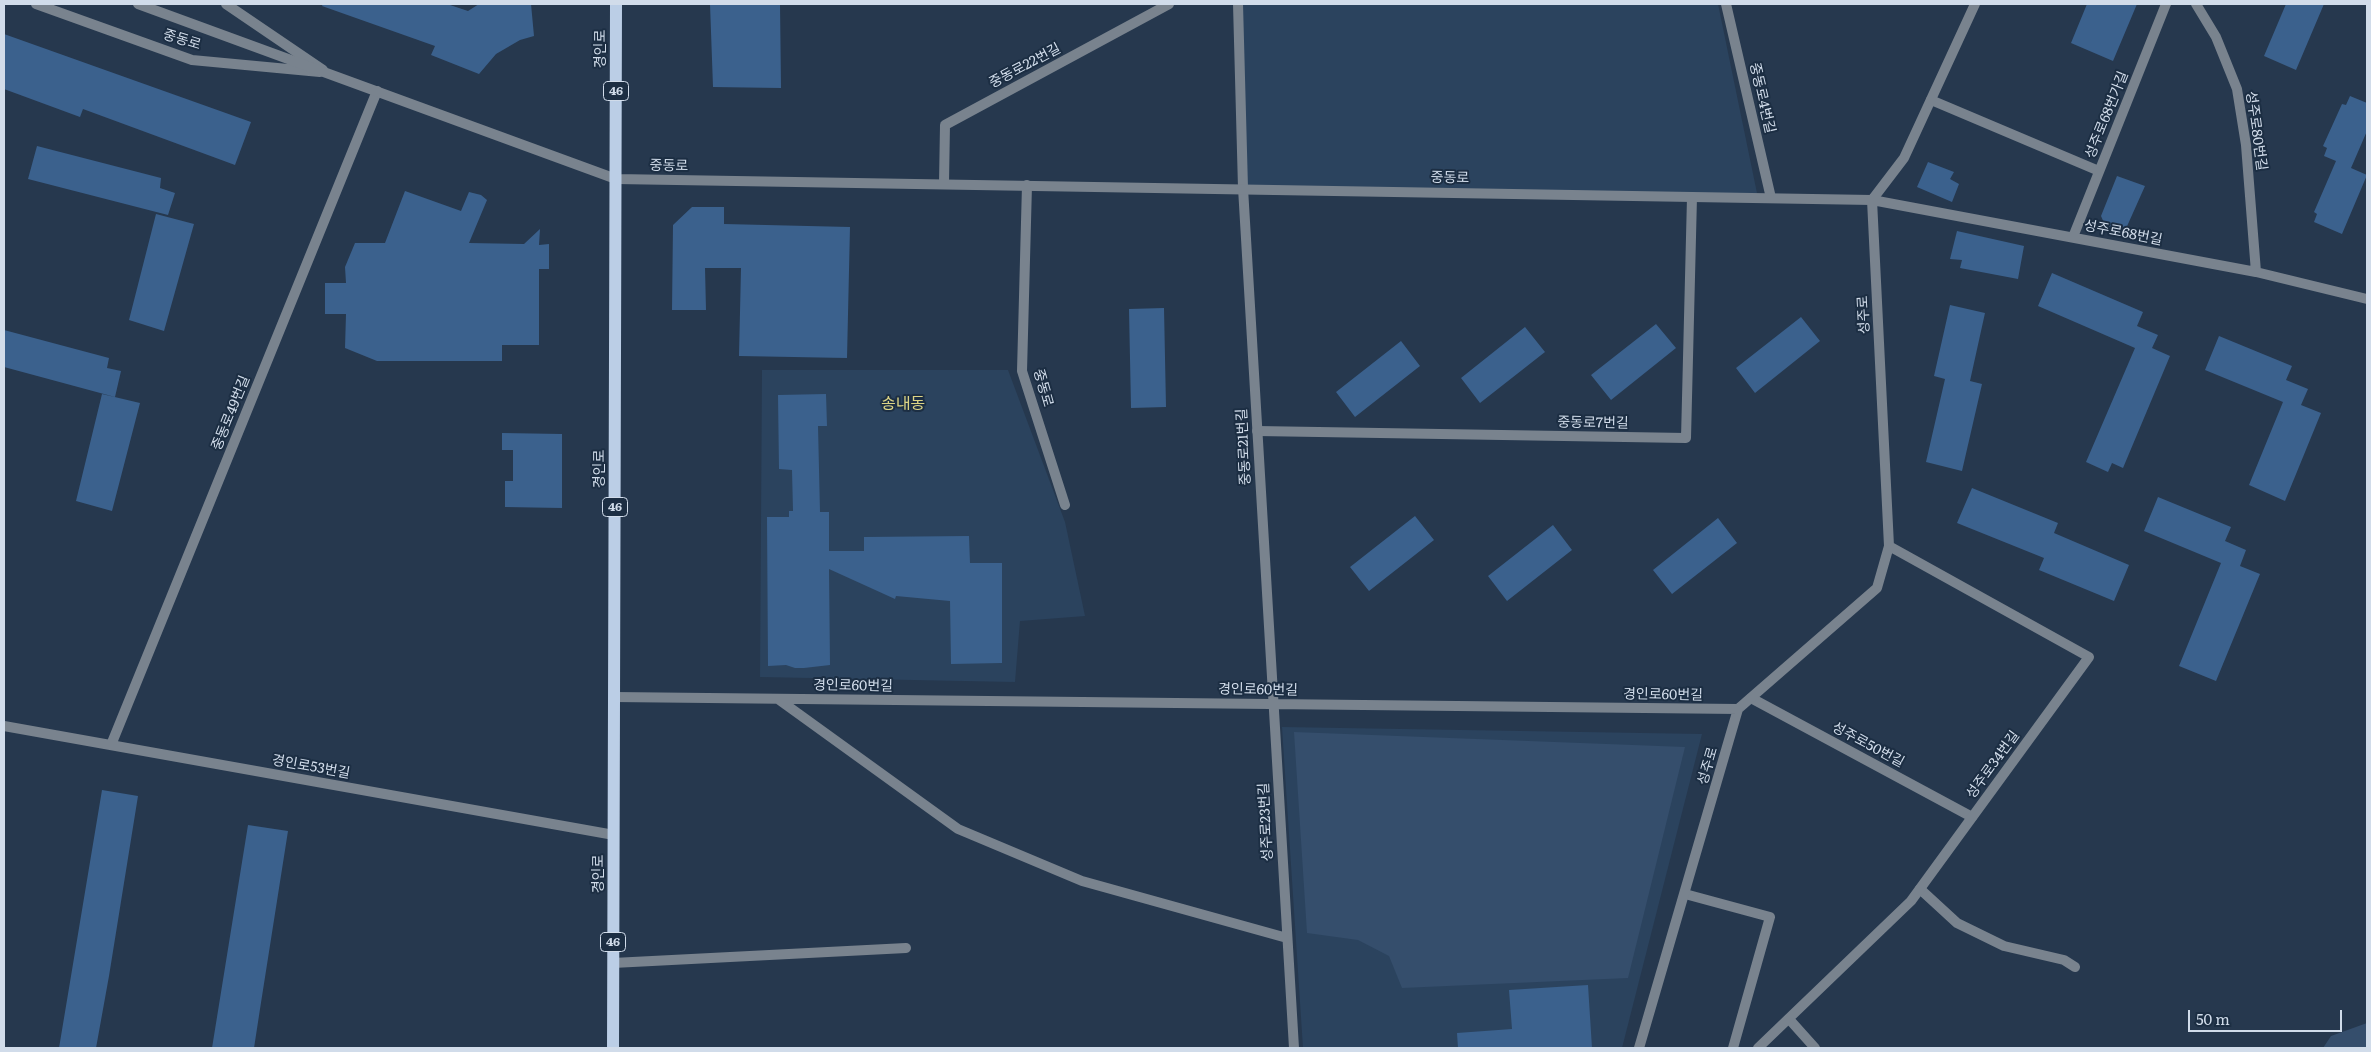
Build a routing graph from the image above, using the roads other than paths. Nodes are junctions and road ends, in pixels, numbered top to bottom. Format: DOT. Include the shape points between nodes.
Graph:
graph roads {
  1 [pos="36,4"];
  2 [pos="138,4"];
  3 [pos="226,4"];
  4 [pos="616,4"];
  5 [pos="1168,4"];
  6 [pos="1238,4"];
  7 [pos="1726,4"];
  8 [pos="1975,4"];
  9 [pos="2166,4"];
  10 [pos="2196,4"];
  11 [pos="328,73"];
  12 [pos="377,91"];
  13 [pos="1931,100"];
  14 [pos="2099,171"];
  15 [pos="616,179"];
  16 [pos="944,183"];
  17 [pos="1028,185"];
  18 [pos="1242,188"];
  19 [pos="1692,197"];
  20 [pos="1771,198"];
  21 [pos="1872,200"];
  22 [pos="2073,237"];
  23 [pos="2256,272"];
  24 [pos="2367,299"];
  25 [pos="1257,431"];
  26 [pos="1065,505"];
  27 [pos="1889,546"];
  28 [pos="614,697"];
  29 [pos="778,698"];
  30 [pos="1751,698"];
  31 [pos="1273,704"];
  32 [pos="1738,709"];
  33 [pos="4,726"];
  34 [pos="111,745"];
  35 [pos="1972,817"];
  36 [pos="614,835"];
  37 [pos="1920,889"];
  38 [pos="1685,894"];
  39 [pos="1287,938"];
  40 [pos="906,948"];
  41 [pos="613,964"];
  42 [pos="2075,967"];
  43 [pos="1789,1019"];
  44 [pos="613,1048"];
  45 [pos="1294,1048"];
  46 [pos="1639,1048"];
  47 [pos="1733,1048"];
  48 [pos="1758,1048"];
  49 [pos="1814,1048"];
  1 -- 11 [label="street, 중동로" via="192,60"];
  2 -- 11 [label="street, 중동로"];
  3 -- 11 [label="street, 중동로"];
  4 -- 15 [label="main road, 경인로 / 46"];
  5 -- 16 [label="street, 중동로22번길" via="945,125"];
  6 -- 18 [label="street"];
  7 -- 20 [label="street, 중동로4번길"];
  8 -- 13 [label="street"];
  9 -- 14 [label="street, 성주로68번가길"];
  10 -- 23 [label="street, 성주로80번길" via="2216,37 2237,89 2246,145"];
  11 -- 12 [label="street, 중동로"];
  12 -- 15 [label="street, 중동로"];
  12 -- 34 [label="street, 중동로49번길"];
  13 -- 14 [label="street"];
  13 -- 21 [label="street" via="1904,158"];
  14 -- 22 [label="street, 성주로68번가길"];
  15 -- 16 [label="street, 중동로"];
  15 -- 28 [label="main road, 경인로 / 46"];
  16 -- 17 [label="street, 중동로"];
  17 -- 18 [label="street, 중동로"];
  17 -- 26 [label="street, 중동로" via="1022,371"];
  18 -- 19 [label="street, 중동로"];
  18 -- 25 [label="street, 중동로21번길"];
  19 -- 20 [label="street, 중동로"];
  19 -- 25 [label="street, 중동로7번길" via="1686,438"];
  20 -- 21 [label="street, 중동로"];
  21 -- 22 [label="street, 성주로68번길"];
  21 -- 27 [label="street, 성주로"];
  22 -- 23 [label="street, 성주로68번길"];
  23 -- 24 [label="street, 성주로68번길"];
  25 -- 31 [label="street, 중동로21번길"];
  27 -- 30 [label="street, 성주로" via="1877,588"];
  27 -- 35 [label="street, 성주로34번길" via="2089,657"];
  28 -- 29 [label="street, 경인로60번길"];
  28 -- 36 [label="main road, 경인로 / 46"];
  29 -- 31 [label="street, 경인로60번길"];
  29 -- 39 [label="street" via="958,829 1082,881"];
  30 -- 32 [label="street, 성주로"];
  30 -- 35 [label="street, 성주로50번길"];
  31 -- 32 [label="street, 경인로60번길"];
  31 -- 39 [label="street, 성주로23번길"];
  32 -- 38 [label="street, 성주로"];
  33 -- 34 [label="street, 경인로53번길"];
  34 -- 36 [label="street, 경인로53번길"];
  35 -- 37 [label="street, 성주로34번길"];
  36 -- 41 [label="main road, 경인로 / 46"];
  37 -- 42 [label="street" via="1957,923 2004,946 2064,960"];
  37 -- 43 [label="street, 성주로34번길"];
  38 -- 46 [label="street, 성주로"];
  38 -- 47 [label="street" via="1770,917"];
  39 -- 45 [label="street, 성주로23번길"];
  40 -- 41 [label="street"];
  41 -- 44 [label="main road, 경인로 / 46"];
  43 -- 48 [label="street, 성주로34번길"];
  43 -- 49 [label="street"];
}
